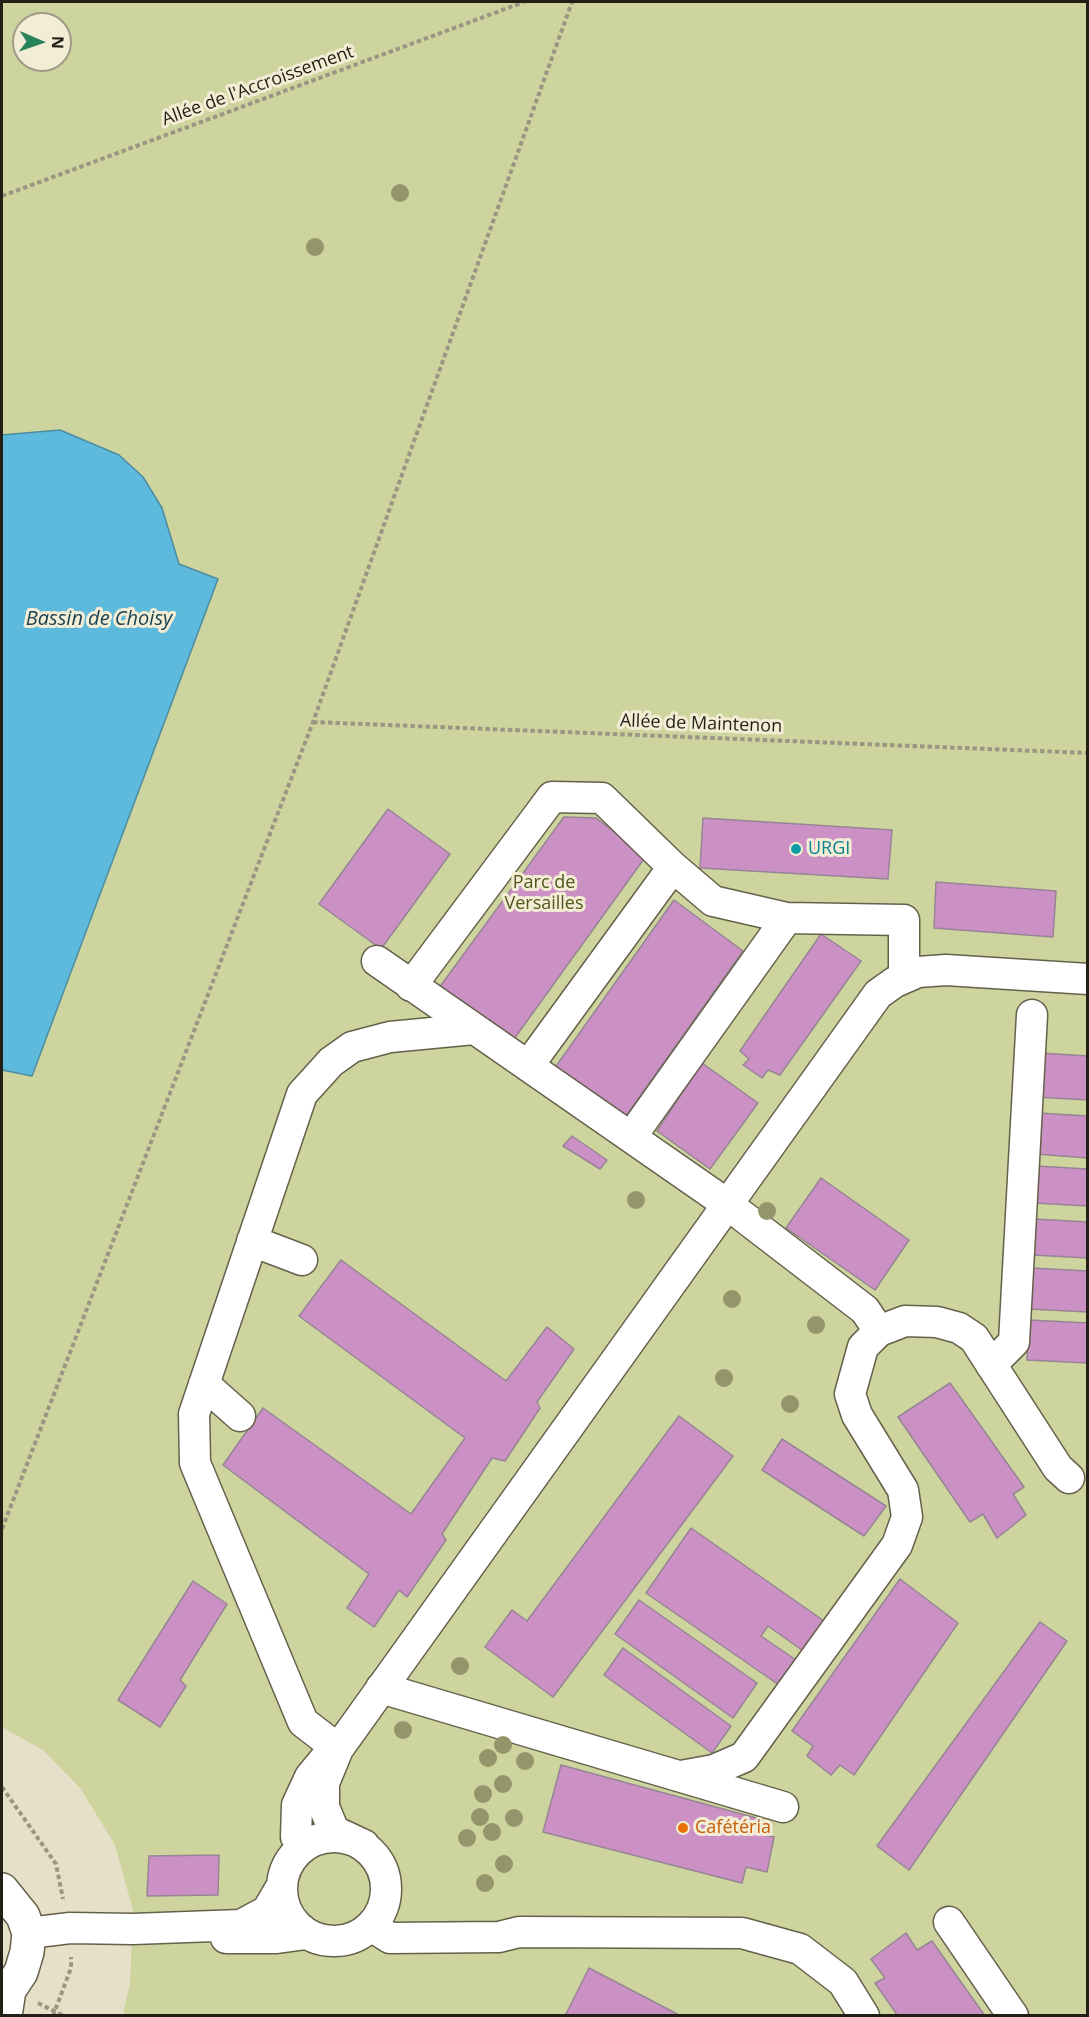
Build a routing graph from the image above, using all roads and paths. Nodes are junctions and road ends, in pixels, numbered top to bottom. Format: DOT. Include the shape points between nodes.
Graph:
graph roads {
  1 [pos="524,2"];
  2 [pos="572,2"];
  3 [pos="2,196"];
  4 [pos="313,722"];
  5 [pos="1088,753"];
  6 [pos="673,867"];
  7 [pos="788,918"];
  8 [pos="377,962"];
  9 [pos="903,978"];
  10 [pos="1088,979"];
  11 [pos="411,986"];
  12 [pos="1032,1015"];
  13 [pos="474,1029"];
  14 [pos="528,1066"];
  15 [pos="631,1137"];
  16 [pos="728,1204"];
  17 [pos="252,1241"];
  18 [pos="302,1260"];
  19 [pos="879,1331"];
  20 [pos="991,1365"];
  21 [pos="204,1384"];
  22 [pos="240,1416"];
  23 [pos="1069,1478"];
  24 [pos="2,1529"];
  25 [pos="381,1688"];
  26 [pos="338,1749"];
  27 [pos="681,1776"];
  28 [pos="783,1807"];
  29 [pos="364,1845"];
  30 [pos="303,1846"];
  31 [pos="281,1887"];
  32 [pos="2,1890"];
  33 [pos="386,1890"];
  34 [pos="949,1922"];
  35 [pos="371,1926"];
  36 [pos="133,1929"];
  37 [pos="519,1932"];
  38 [pos="29,1933"];
  39 [pos="306,1934"];
  40 [pos="5,2000"];
  41 [pos="864,2016"];
  42 [pos="1013,2016"];
  1 -- 3 [label="path, Allée de l'Accroissement"];
  2 -- 4 [label="path"];
  4 -- 5 [label="path, Allée de Maintenon"];
  4 -- 24 [label="path"];
  6 -- 7 [label="lane" via="713,901"];
  6 -- 11 [label="lane" via="602,798 552,797"];
  6 -- 14 [label="lane"];
  7 -- 9 [label="lane" via="904,920"];
  7 -- 15 [label="lane"];
  8 -- 11 [label="lane"];
  9 -- 10 [label="lane" via="918,972 946,970"];
  9 -- 16 [label="lane" via="878,994"];
  11 -- 13 [label="lane"];
  12 -- 20 [label="lane" via="1014,1342"];
  13 -- 14 [label="lane"];
  13 -- 17 [label="lane" via="390,1037 352,1047 331,1062 302,1094"];
  14 -- 15 [label="lane"];
  15 -- 16 [label="lane"];
  16 -- 19 [label="lane" via="865,1310"];
  16 -- 25 [label="lane"];
  17 -- 18 [label="lane"];
  17 -- 21 [label="lane"];
  19 -- 20 [label="lane" via="904,1321 937,1322 959,1328 974,1338"];
  19 -- 27 [label="lane" via="862,1347 850,1394 856,1414 903,1490 907,1517 897,1545 744,1757 714,1770"];
  20 -- 23 [label="lane" via="1058,1468"];
  21 -- 22 [label="lane"];
  21 -- 26 [label="lane" via="194,1414 195,1463 303,1722"];
  25 -- 26 [label="lane"];
  25 -- 27 [label="lane"];
  26 -- 29 [label="lane" via="324,1783 324,1806 334,1831"];
  26 -- 30 [label="lane" via="318,1765 297,1805 296,1837"];
  27 -- 28 [label="lane"];
  29 -- 30 [label="lane" via="344,1837 322,1837"];
  29 -- 33 [label="lane" via="381,1865"];
  30 -- 31 [label="lane" via="287,1864"];
  31 -- 36 [label="lane" via="267,1911 241,1925"];
  31 -- 39 [label="lane" via="287,1914"];
  32 -- 38 [label="main road" via="23,1916"];
  33 -- 35 [label="lane" via="382,1909"];
  33 -- 37 [label="lane" via="408,1923 495,1925"];
  34 -- 42 [label="lane"];
  35 -- 37 [label="lane" via="390,1938 499,1937"];
  35 -- 39 [label="lane" via="351,1938 328,1941"];
  36 -- 38 [label="lane" via="70,1928"];
  36 -- 39 [label="lane" via="188,1937 277,1938"];
  37 -- 41 [label="lane" via="742,1933 800,1949 843,1982"];
  38 -- 40 [label="main road" via="21,1972"];
}
